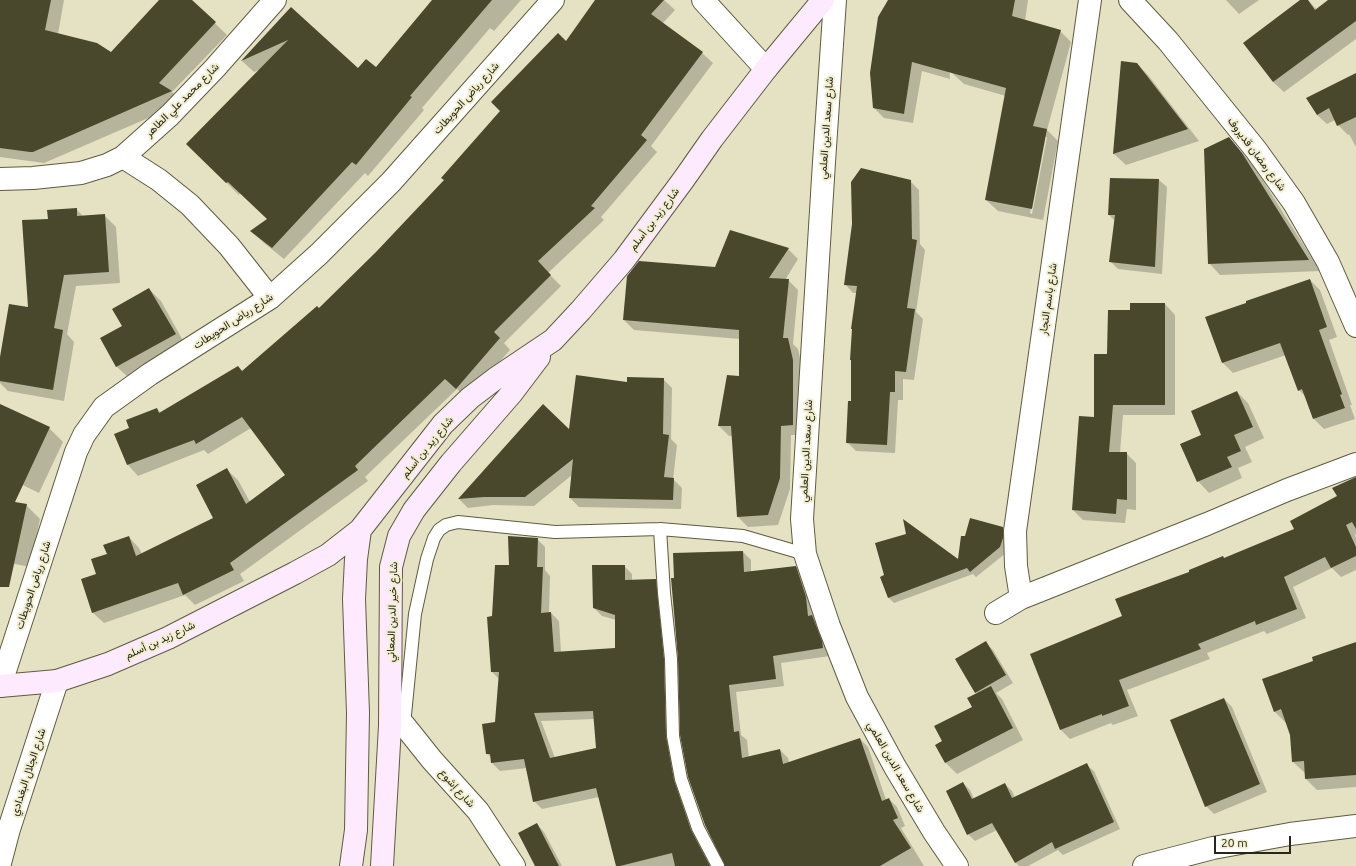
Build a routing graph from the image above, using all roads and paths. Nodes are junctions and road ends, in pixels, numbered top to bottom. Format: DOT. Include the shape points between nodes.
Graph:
graph roads {
  1 [pos="275,0"];
  2 [pos="553,0"];
  3 [pos="703,0"];
  4 [pos="823,0"];
  5 [pos="835,0"];
  6 [pos="1090,0"];
  7 [pos="1130,0"];
  8 [pos="766,69"];
  9 [pos="123,157"];
  10 [pos="0,179"];
  11 [pos="270,298"];
  12 [pos="1356,326"];
  13 [pos="553,340"];
  14 [pos="1356,464"];
  15 [pos="660,529"];
  16 [pos="360,530"];
  17 [pos="805,554"];
  18 [pos="1021,598"];
  19 [pos="996,613"];
  20 [pos="57,681"];
  21 [pos="0,686"];
  22 [pos="397,725"];
  23 [pos="1356,826"];
  24 [pos="0,863"];
  25 [pos="351,866"];
  26 [pos="382,866"];
  27 [pos="514,866"];
  28 [pos="718,866"];
  29 [pos="956,866"];
  30 [pos="1144,866"];
  1 -- 9 [label="street, شارع محمد علي الطاهر" via="170,115"];
  2 -- 11 [label="street, شارع رياض الحويطات" via="391,182 319,254"];
  3 -- 8 [label="street"];
  4 -- 8 [label="street, شارع زيد بن أسلم"];
  5 -- 17 [label="street, شارع سعد الدين العلمي" via="803,511"];
  6 -- 18 [label="street, شارع باسم النجار" via="1015,531 1016,566"];
  7 -- 12 [label="street, شارع رمضان قديروف" via="1168,41 1256,150 1294,203 1328,262"];
  8 -- 13 [label="street, شارع زيد بن أسلم" via="624,260"];
  9 -- 10 [label="street, شارع محمد علي الطاهر" via="107,166 81,173"];
  9 -- 11 [label="street" via="159,180 190,205 228,246"];
  11 -- 21 [label="street, شارع رياض الحويطات" via="150,374 104,408 93,421 76,452"];
  13 -- 16 [label="street, شارع زيد بن أسلم" via="470,398 443,424"];
  13 -- 22 [label="street, شارع خير الدين المعاني" via="414,510 399,536 390,567"];
  14 -- 18 [label="street"];
  15 -- 17 [label="lane" via="743,536"];
  15 -- 22 [label="lane" via="555,532 458,522 439,530 427,559 415,614"];
  15 -- 28 [label="lane" via="671,659 673,736 681,779 698,828"];
  16 -- 20 [label="street, شارع زيد بن أسلم" via="328,555 168,638 108,664"];
  16 -- 25 [label="street" via="354,599 358,713 356,830"];
  17 -- 29 [label="street, شارع سعد الدين العلمي" via="856,697 895,767"];
  18 -- 19 [label="street"];
  20 -- 21 [label="street, شارع زيد بن أسلم"];
  20 -- 24 [label="street, شارع الجلال البغدادي"];
  22 -- 26 [label="street, شارع خير الدين المعاني"];
  22 -- 27 [label="street, شارع إشوع" via="478,811"];
  23 -- 30 [label="street" via="1290,834 1213,848"];
}
